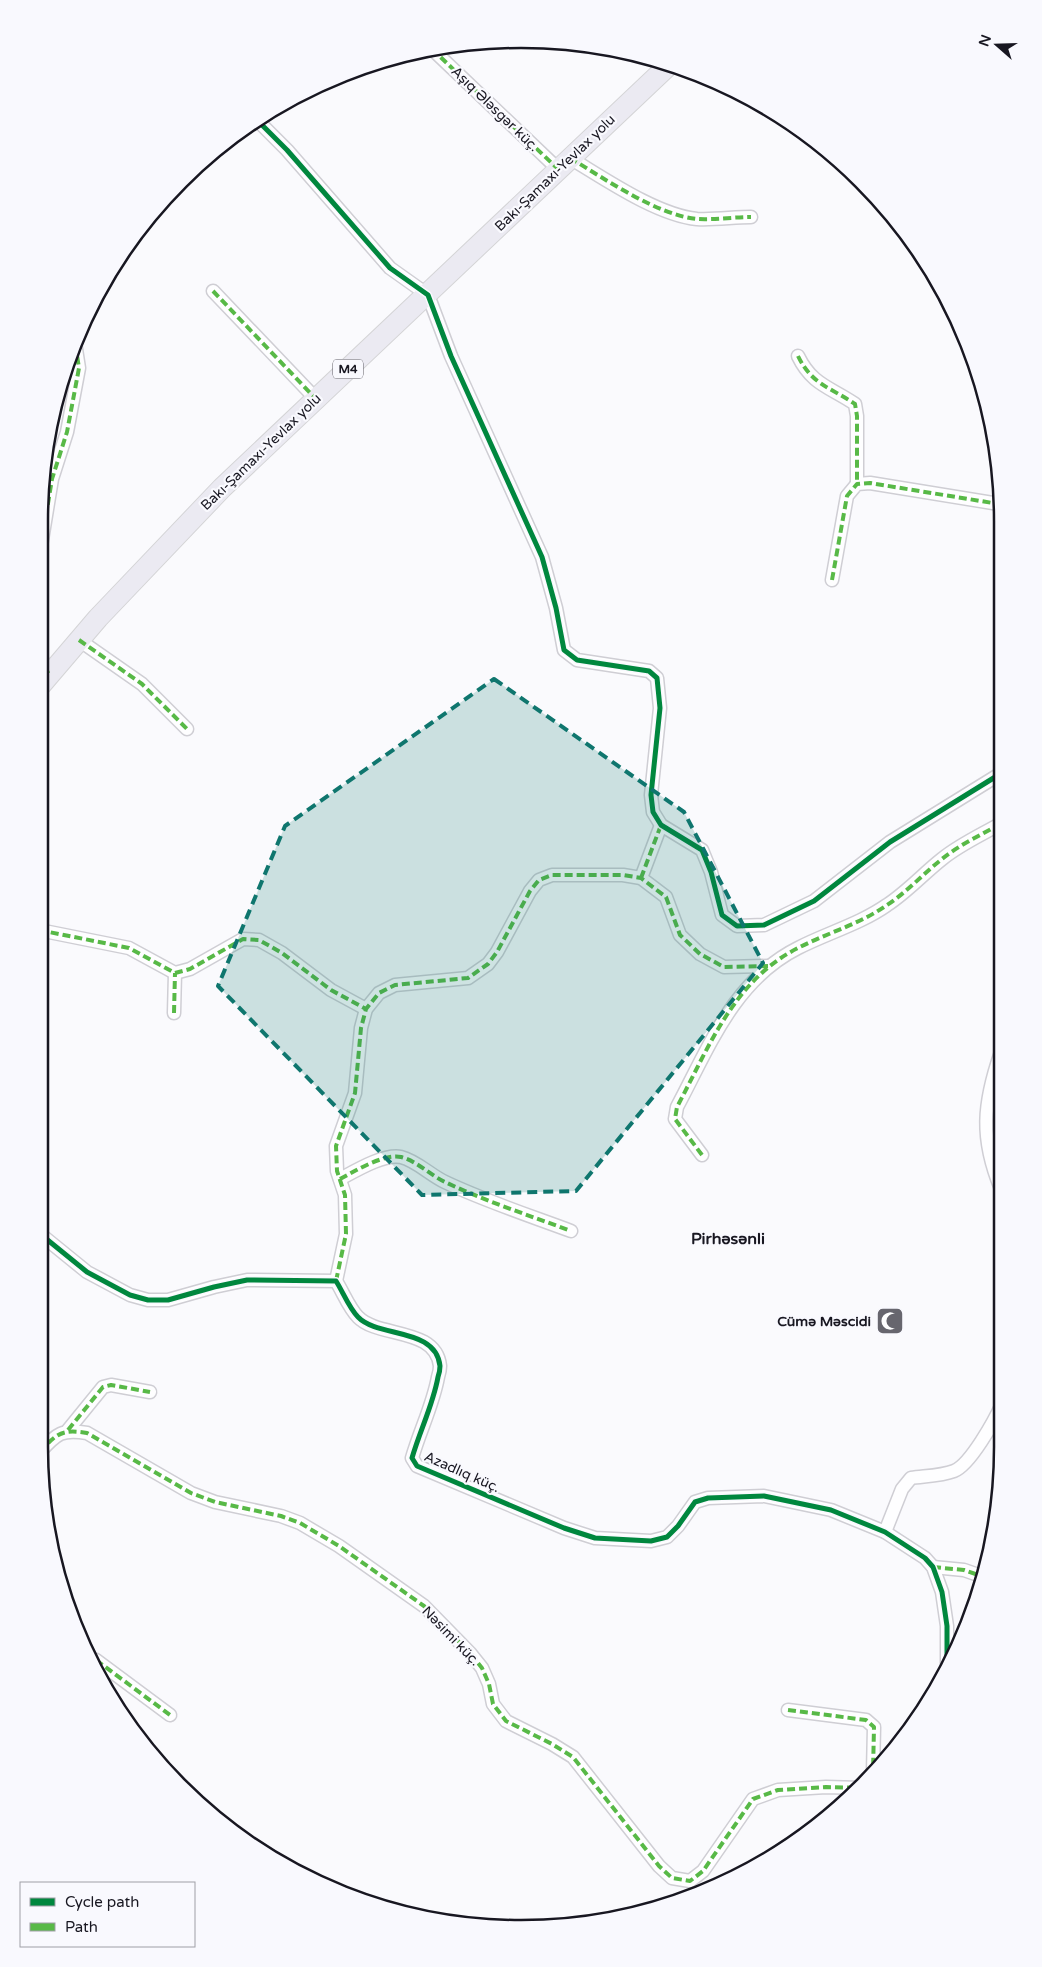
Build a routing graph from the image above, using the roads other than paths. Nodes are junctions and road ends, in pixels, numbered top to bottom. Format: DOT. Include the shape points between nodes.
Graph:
graph roads {
  1 [pos="439,55"];
  2 [pos="664,70"];
  3 [pos="262,125"];
  4 [pos="564,164"];
  5 [pos="751,217"];
  6 [pos="213,291"];
  7 [pos="428,295"];
  8 [pos="798,356"];
  9 [pos="77,359"];
  10 [pos="316,399"];
  11 [pos="857,484"];
  12 [pos="49,499"];
  13 [pos="993,503"];
  14 [pos="832,580"];
  15 [pos="79,640"];
  16 [pos="48,676"];
  17 [pos="187,729"];
  18 [pos="994,778"];
  19 [pos="661,825"];
  20 [pos="994,828"];
  21 [pos="641,878"];
  22 [pos="48,932"];
  23 [pos="768,966"];
  24 [pos="175,973"];
  25 [pos="366,1009"];
  26 [pos="174,1013"];
  27 [pos="994,1072"];
  28 [pos="702,1155"];
  29 [pos="994,1172"];
  30 [pos="340,1178"];
  31 [pos="571,1231"];
  32 [pos="48,1240"];
  33 [pos="336,1281"];
  34 [pos="150,1392"];
  35 [pos="994,1422"];
  36 [pos="68,1430"];
  37 [pos="48,1442"];
  38 [pos="885,1532"];
  39 [pos="933,1567"];
  40 [pos="976,1574"];
  41 [pos="947,1653"];
  42 [pos="102,1666"];
  43 [pos="788,1710"];
  44 [pos="170,1715"];
  45 [pos="873,1762"];
  46 [pos="849,1788"];
  1 -- 4 [label="street, Aşıq Ələsgər küç."];
  2 -- 4 [label="highway, Bakı-Şamaxı-Yevlax yolu / M4"];
  3 -- 7 [label="street" via="390,268"];
  4 -- 5 [label="street, Aşıq Ələsgər küç." via="674,213 697,218"];
  4 -- 7 [label="highway, Bakı-Şamaxı-Yevlax yolu / M4"];
  6 -- 10 [label="street"];
  7 -- 10 [label="highway, Bakı-Şamaxı-Yevlax yolu / M4"];
  7 -- 19 [label="street" via="451,356 542,557 564,650 577,660 649,671 657,678 660,708 651,795 653,812"];
  8 -- 11 [label="street" via="814,380 855,404"];
  9 -- 12 [label="street" via="67,432"];
  10 -- 15 [label="highway, Bakı-Şamaxı-Yevlax yolu / M4" via="142,570"];
  11 -- 13 [label="street" via="870,483"];
  11 -- 14 [label="street" via="847,496"];
  15 -- 16 [label="highway, Bakı-Şamaxı-Yevlax yolu / M4"];
  15 -- 17 [label="street" via="142,684"];
  18 -- 19 [label="street" via="890,842 814,901 764,925 737,926 722,915 702,850"];
  19 -- 21 [label="street"];
  20 -- 23 [label="street" via="943,858 886,906"];
  21 -- 23 [label="street" via="666,897 680,935 700,954 724,967"];
  21 -- 25 [label="street" via="552,875 539,880 530,890 488,964 468,978 396,985 379,993"];
  22 -- 24 [label="street" via="129,948"];
  23 -- 28 [label="street" via="741,993 722,1021 677,1107 674,1119"];
  24 -- 25 [label="street" via="190,969 243,939 259,940 331,990"];
  24 -- 26 [label="street"];
  25 -- 30 [label="street" via="355,1093 336,1146"];
  27 -- 29 [label="street" via="985,1125"];
  30 -- 31 [label="street" via="383,1159 401,1157 473,1195"];
  30 -- 33 [label="street" via="345,1195 346,1234"];
  32 -- 33 [label="street" via="87,1272 130,1295 148,1300 168,1300 247,1280"];
  33 -- 38 [label="street, Azadlıq küç." via="358,1317 369,1325 409,1336 435,1352 440,1366 412,1458 417,1466 595,1538 651,1541 667,1536 695,1502 708,1498 764,1496 831,1510"];
  34 -- 36 [label="street" via="111,1385 103,1387"];
  35 -- 38 [label="street" via="970,1457 956,1471 911,1478 902,1489"];
  36 -- 37 [label="street" via="53,1436"];
  36 -- 46 [label="street, Nəsimi küç." via="87,1433 191,1493 300,1523 339,1546 424,1606 482,1668 493,1704 506,1721 573,1757 672,1878 690,1881 702,1872 753,1800 778,1790"];
  38 -- 39 [label="street, Azadlıq küç." via="925,1558"];
  39 -- 40 [label="street" via="950,1567"];
  39 -- 41 [label="street" via="942,1592"];
  42 -- 44 [label="street"];
  43 -- 45 [label="street" via="866,1720 874,1727"];
}
